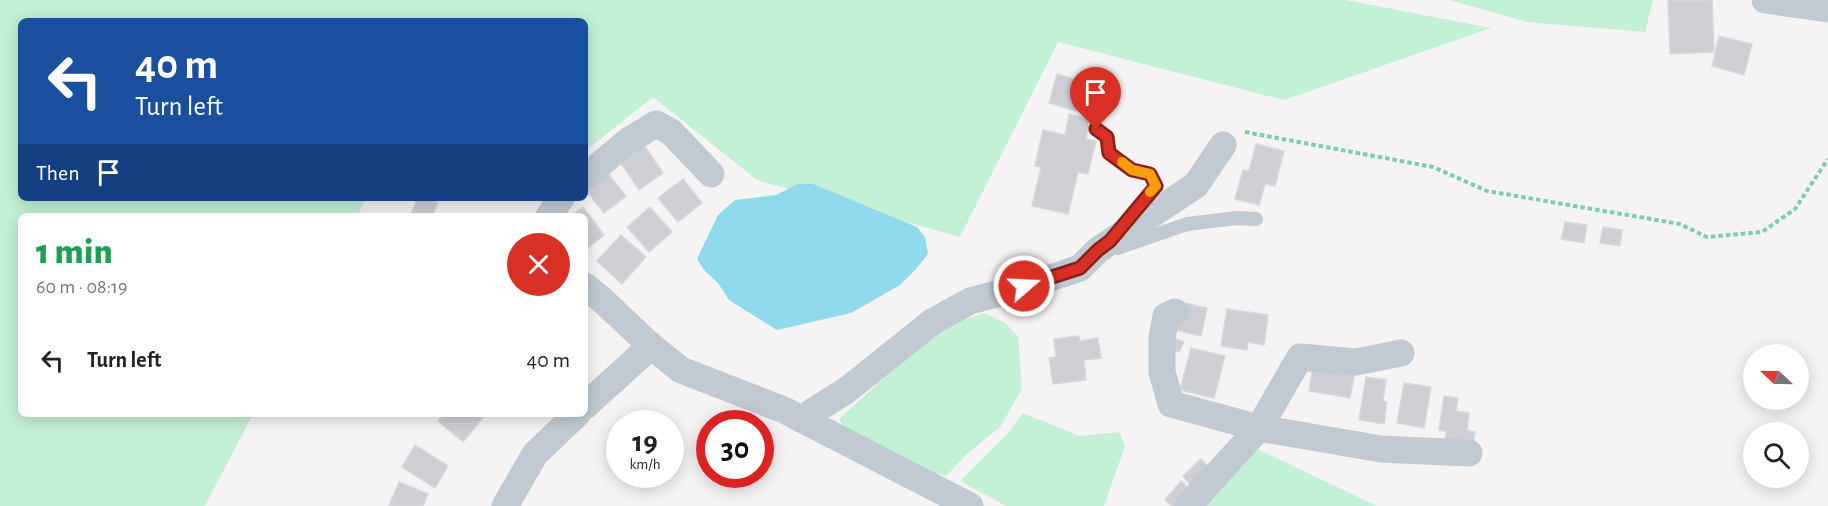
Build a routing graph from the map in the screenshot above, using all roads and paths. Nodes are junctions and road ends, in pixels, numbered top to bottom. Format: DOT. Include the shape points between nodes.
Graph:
graph roads {
  1 [pos="1765,0"];
  2 [pos="1828,9"];
  3 [pos="1096,129"];
  4 [pos="1224,145"];
  5 [pos="1828,159"];
  6 [pos="588,174"];
  7 [pos="711,174"];
  8 [pos="1256,219"];
  9 [pos="1100,249"];
  10 [pos="588,288"];
  11 [pos="1175,312"];
  12 [pos="651,345"];
  13 [pos="1401,353"];
  14 [pos="588,398"];
  15 [pos="570,417"];
  16 [pos="801,418"];
  17 [pos="1259,428"];
  18 [pos="1469,453"];
  19 [pos="505,506"];
  20 [pos="970,506"];
  21 [pos="1188,506"];
  1 -- 2 [label="street"];
  3 -- 9 [label="lane" via="1107,137 1109,153 1132,170 1150,174 1156,186"];
  4 -- 5 [label="path" via="1239,130 1433,167 1487,191 1680,224 1707,237 1762,232 1795,209"];
  4 -- 9 [label="street" via="1196,185"];
  6 -- 7 [label="street" via="628,141 656,124 671,132"];
  8 -- 9 [label="lane" via="1187,224"];
  9 -- 16 [label="street" via="1080,268 970,301 932,322 847,390"];
  10 -- 12 [label="street"];
  11 -- 17 [label="street" via="1166,316 1162,338 1162,372 1171,404"];
  12 -- 14 [label="street"];
  12 -- 16 [label="street" via="681,370"];
  13 -- 17 [label="street" via="1356,362 1300,357"];
  15 -- 19 [label="street" via="535,454"];
  16 -- 20 [label="street"];
  17 -- 18 [label="street" via="1381,449"];
  17 -- 21 [label="street"];
}
